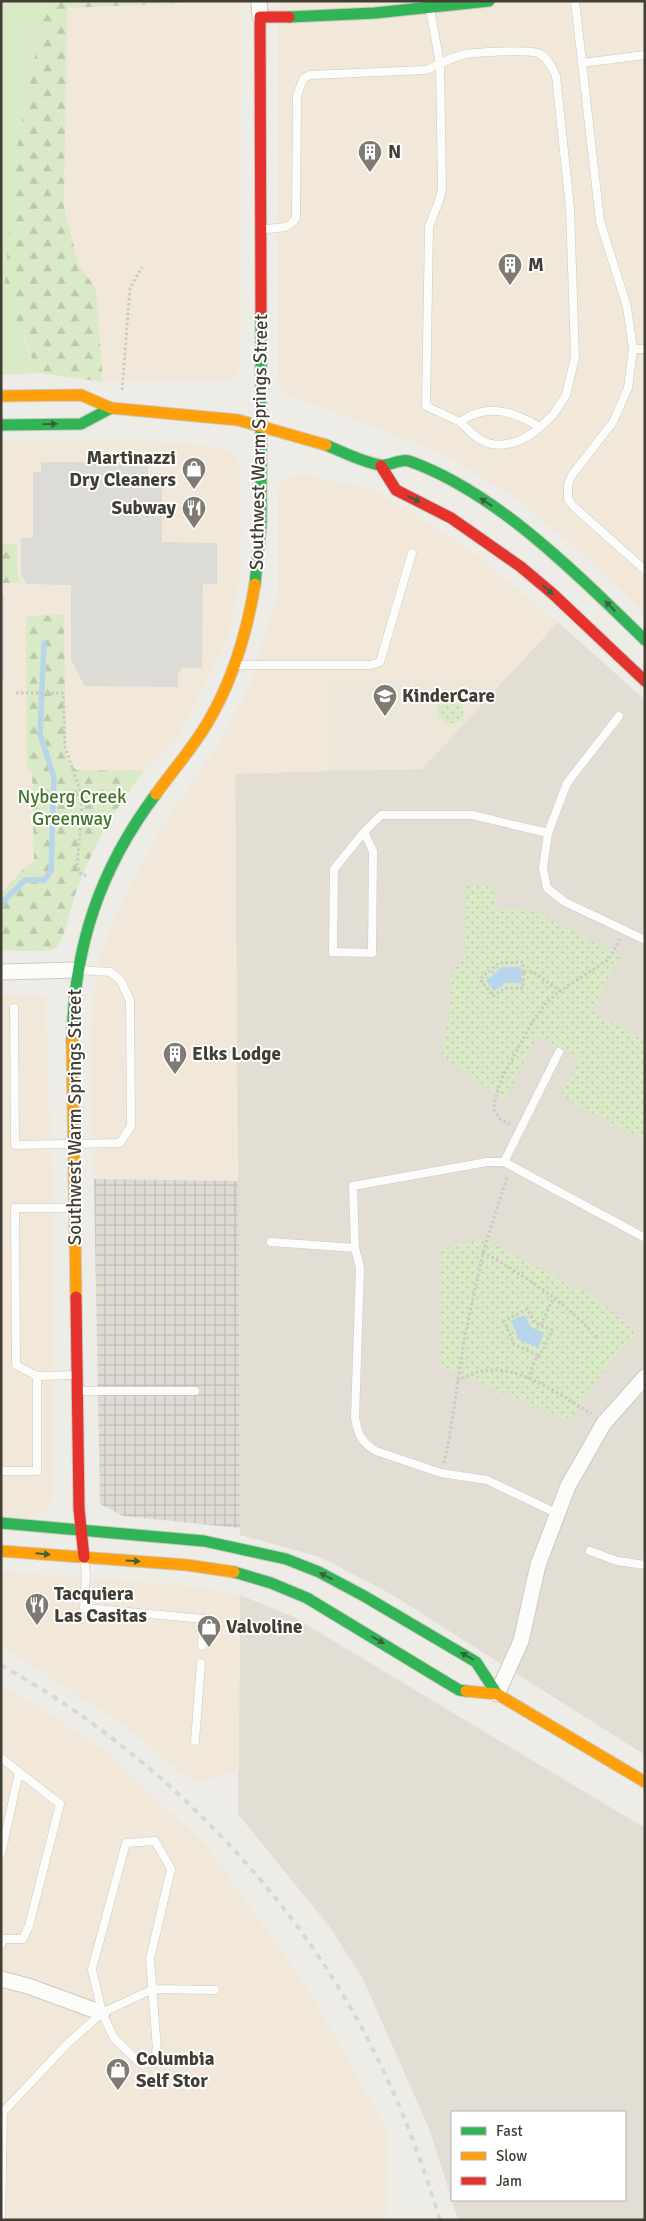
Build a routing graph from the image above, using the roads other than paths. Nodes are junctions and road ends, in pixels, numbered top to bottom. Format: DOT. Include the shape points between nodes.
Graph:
graph roads {
  1 [pos="259,1"];
  2 [pos="489,1"];
  3 [pos="574,1"];
  4 [pos="430,9"];
  5 [pos="260,17"];
  6 [pos="645,55"];
  7 [pos="582,63"];
  8 [pos="440,64"];
  9 [pos="261,230"];
  10 [pos="633,349"];
  11 [pos="645,349"];
  12 [pos="1,396"];
  13 [pos="116,409"];
  14 [pos="460,422"];
  15 [pos="1,425"];
  16 [pos="261,426"];
  17 [pos="540,428"];
  18 [pos="381,466"];
  19 [pos="412,553"];
  20 [pos="645,570"];
  21 [pos="645,640"];
  22 [pos="234,665"];
  23 [pos="645,681"];
  24 [pos="619,716"];
  25 [pos="364,832"];
  26 [pos="548,834"];
  27 [pos="645,940"];
  28 [pos="76,970"];
  29 [pos="1,972"];
  30 [pos="14,1008"];
  31 [pos="559,1052"];
  32 [pos="74,1144"];
  33 [pos="504,1162"];
  34 [pos="75,1208"];
  35 [pos="645,1238"];
  36 [pos="271,1242"];
  37 [pos="355,1248"];
  38 [pos="78,1375"];
  39 [pos="36,1376"];
  40 [pos="645,1377"];
  41 [pos="78,1391"];
  42 [pos="195,1391"];
  43 [pos="1,1471"];
  44 [pos="556,1513"];
  45 [pos="1,1523"];
  46 [pos="82,1532"];
  47 [pos="1,1551"];
  48 [pos="590,1552"];
  49 [pos="84,1557"];
  50 [pos="645,1566"];
  51 [pos="202,1646"];
  52 [pos="201,1663"];
  53 [pos="497,1694"];
  54 [pos="195,1741"];
  55 [pos="1,1758"];
  56 [pos="19,1772"];
  57 [pos="645,1782"];
  58 [pos="1,1854"];
  59 [pos="2,1940"];
  60 [pos="1,1979"];
  61 [pos="153,1989"];
  62 [pos="215,1990"];
  63 [pos="102,2013"];
  64 [pos="1,2220"];
  1 -- 5 [label="street, Southwest Warm Springs Street"];
  2 -- 4 [label="street"];
  3 -- 7 [label="lane"];
  4 -- 5 [label="street" via="335,16"];
  4 -- 8 [label="lane"];
  5 -- 9 [label="street, Southwest Warm Springs Street"];
  6 -- 7 [label="lane"];
  7 -- 10 [label="lane" via="600,221 627,307"];
  8 -- 9 [label="lane" via="426,70 314,73 303,79 297,96 296,218 285,227"];
  8 -- 14 [label="lane" via="442,189 429,227 426,406"];
  8 -- 17 [label="lane" via="462,55 532,52 539,53 556,76 570,208 575,357 566,394"];
  9 -- 16 [label="street, Southwest Warm Springs Street"];
  10 -- 11 [label="lane"];
  10 -- 20 [label="lane" via="623,401 614,422 572,475 567,492 573,506"];
  12 -- 13 [label="street" via="81,395"];
  15 -- 13 [label="street, one-way" via="81,424"];
  13 -- 16 [label="street" via="238,420"];
  14 -- 17 [label="lane" via="485,410 499,410 518,414"];
  14 -- 17 [label="lane" via="480,440 490,444 520,442"];
  16 -- 18 [label="street" via="310,439"];
  16 -- 22 [label="street, Southwest Warm Springs Street" via="258,562 252,608"];
  21 -- 18 [label="street, one-way" via="537,538 485,500 407,460"];
  18 -- 23 [label="street, one-way" via="396,490 451,518 521,567"];
  19 -- 22 [label="lane" via="380,662 370,665"];
  22 -- 28 [label="street, Southwest Warm Springs Street" via="208,722 140,816 102,885"];
  24 -- 26 [label="lane" via="567,783"];
  25 -- 25 [label="lane" via="334,869 333,952 372,952 373,851"];
  25 -- 26 [label="lane" via="381,815 472,815"];
  26 -- 27 [label="lane" via="543,868 547,888 565,902"];
  28 -- 29 [label="street"];
  28 -- 32 [label="street, Southwest Warm Springs Street" via="72,1024"];
  28 -- 32 [label="lane" via="111,972 121,982 130,1001 130,1126 120,1143"];
  30 -- 32 [label="lane" via="15,1145"];
  31 -- 33 [label="lane"];
  32 -- 34 [label="street, Southwest Warm Springs Street"];
  33 -- 35 [label="lane"];
  33 -- 37 [label="lane" via="487,1162 353,1186"];
  34 -- 38 [label="street, Southwest Warm Springs Street"];
  34 -- 39 [label="lane" via="15,1208 16,1365"];
  36 -- 37 [label="lane"];
  37 -- 44 [label="lane" via="360,1268 355,1418 358,1434 366,1445 441,1473 487,1480"];
  38 -- 39 [label="lane"];
  38 -- 41 [label="street, Southwest Warm Springs Street"];
  39 -- 43 [label="lane" via="36,1471"];
  40 -- 44 [label="street" via="604,1423"];
  41 -- 42 [label="lane"];
  41 -- 46 [label="street, Southwest Warm Springs Street"];
  44 -- 53 [label="street" via="538,1565 521,1641"];
  45 -- 46 [label="street"];
  46 -- 49 [label="street, Southwest Warm Springs Street"];
  53 -- 46 [label="street, one-way" via="476,1662 364,1596 303,1565 204,1540"];
  47 -- 49 [label="street, one-way"];
  48 -- 50 [label="lane"];
  49 -- 51 [label="lane" via="84,1608 204,1619"];
  49 -- 53 [label="street, one-way" via="227,1570 271,1583 307,1598 459,1690"];
  52 -- 54 [label="lane"];
  53 -- 57 [label="street"];
  55 -- 56 [label="lane"];
  56 -- 58 [label="lane"];
  56 -- 59 [label="lane" via="60,1804 29,1926 23,1938"];
  60 -- 63 [label="street"];
  61 -- 62 [label="lane"];
  61 -- 63 [label="lane"];
  61 -- 63 [label="lane" via="157,2050 152,2062 141,2064 114,2038"];
  61 -- 63 [label="lane" via="150,1959 171,1869 155,1841 126,1843 92,1969"];
  63 -- 64 [label="lane" via="68,2043 4,2112"];
}
